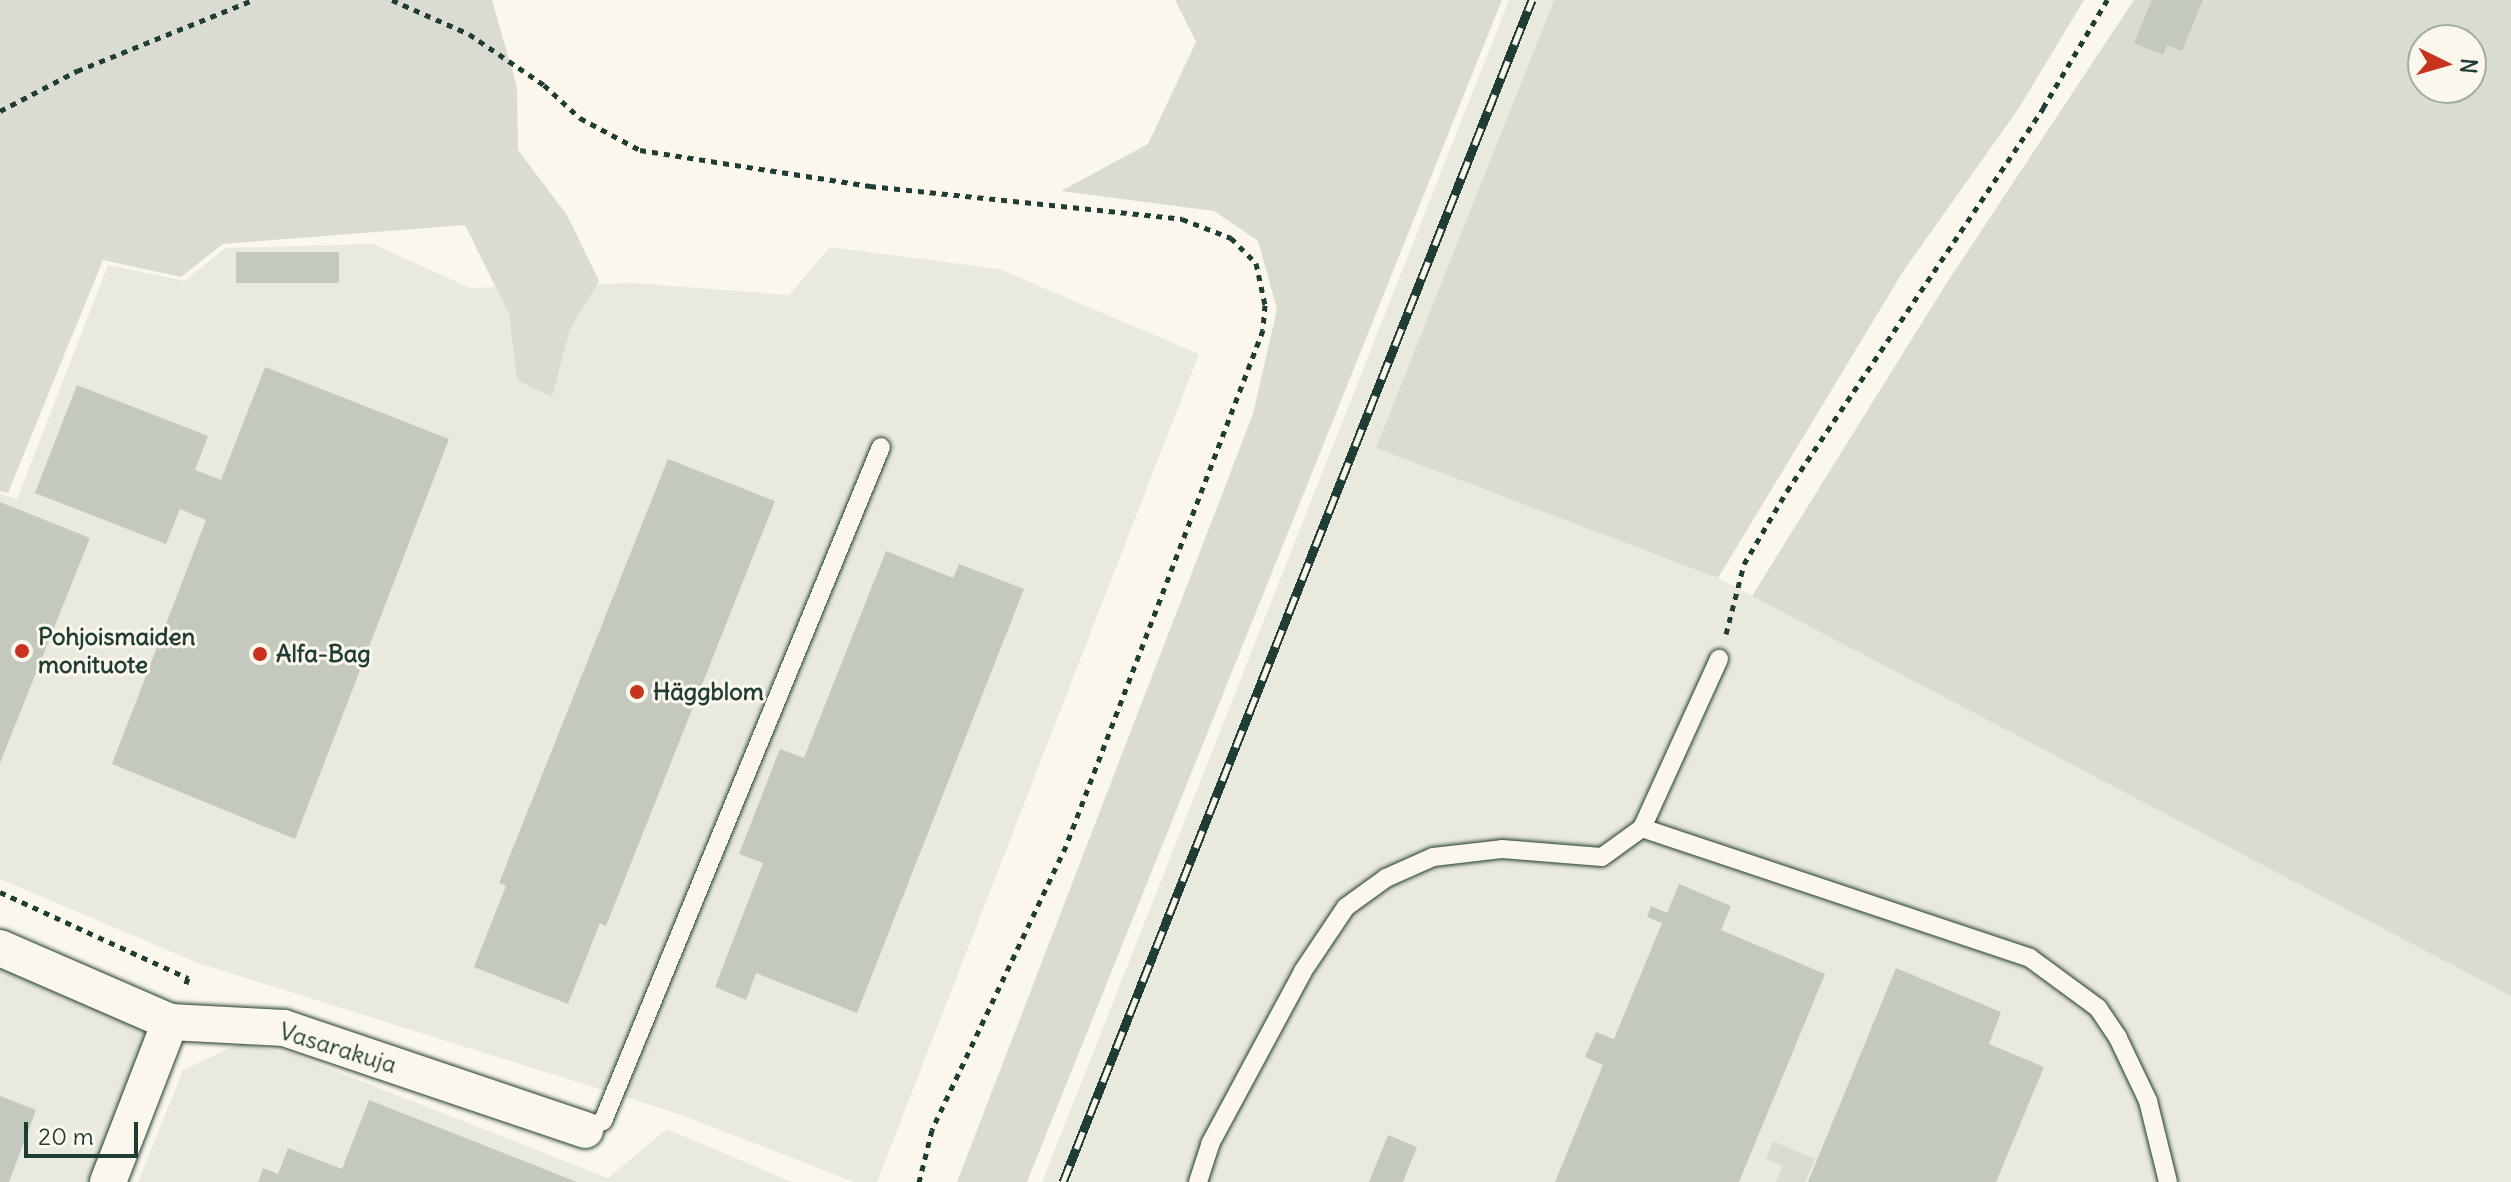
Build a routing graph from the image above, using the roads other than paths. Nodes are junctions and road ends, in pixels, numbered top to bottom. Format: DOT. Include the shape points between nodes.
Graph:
graph roads {
  1 [pos="881,447"];
  2 [pos="1719,659"];
  3 [pos="1642,828"];
  4 [pos="0,948"];
  5 [pos="170,1022"];
  6 [pos="585,1130"];
  7 [pos="108,1182"];
  8 [pos="1198,1182"];
  9 [pos="2168,1182"];
  1 -- 6 [label="lane" via="603,1121"];
  2 -- 3 [label="lane"];
  3 -- 8 [label="lane" via="1602,857 1502,849 1433,857 1386,878 1346,907 1303,971 1217,1131"];
  3 -- 9 [label="lane" via="2030,958 2098,1008 2118,1038 2148,1101"];
  4 -- 5 [label="street, Vasarakuja"];
  5 -- 6 [label="street, Vasarakuja" via="284,1028"];
  5 -- 7 [label="street"];
}
